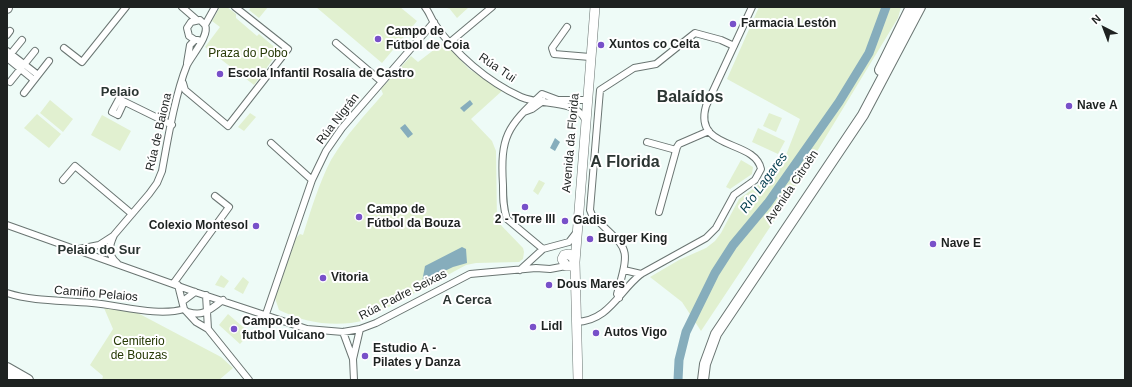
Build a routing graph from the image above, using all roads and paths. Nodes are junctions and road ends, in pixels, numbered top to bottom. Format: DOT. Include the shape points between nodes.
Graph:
graph roads {
  1 [pos="126,7"];
  2 [pos="182,7"];
  3 [pos="214,7"];
  4 [pos="235,7"];
  5 [pos="426,7"];
  6 [pos="492,7"];
  7 [pos="595,7"];
  8 [pos="752,7"];
  9 [pos="915,8"];
  10 [pos="241,9"];
  11 [pos="198,20"];
  12 [pos="434,22"];
  13 [pos="205,25"];
  14 [pos="567,27"];
  15 [pos="203,38"];
  16 [pos="22,40"];
  17 [pos="195,40"];
  18 [pos="449,42"];
  19 [pos="336,43"];
  20 [pos="734,46"];
  21 [pos="64,48"];
  22 [pos="35,51"];
  23 [pos="8,56"];
  24 [pos="590,57"];
  25 [pos="49,61"];
  26 [pos="22,67"];
  27 [pos="187,67"];
  28 [pos="36,78"];
  29 [pos="184,79"];
  30 [pos="10,82"];
  31 [pos="382,82"];
  32 [pos="24,93"];
  33 [pos="549,96"];
  34 [pos="521,97"];
  35 [pos="587,100"];
  36 [pos="533,101"];
  37 [pos="574,101"];
  38 [pos="124,102"];
  39 [pos="541,103"];
  40 [pos="566,105"];
  41 [pos="524,111"];
  42 [pos="585,119"];
  43 [pos="172,125"];
  44 [pos="709,131"];
  45 [pos="647,142"];
  46 [pos="271,143"];
  47 [pos="676,150"];
  48 [pos="63,180"];
  49 [pos="312,180"];
  50 [pos="215,196"];
  51 [pos="659,212"];
  52 [pos="132,214"];
  53 [pos="7,225"];
  54 [pos="576,232"];
  55 [pos="114,235"];
  56 [pos="576,241"];
  57 [pos="550,248"];
  58 [pos="77,249"];
  59 [pos="542,251"];
  60 [pos="566,255"];
  61 [pos="571,264"];
  62 [pos="120,265"];
  63 [pos="542,268"];
  64 [pos="520,270"];
  65 [pos="623,273"];
  66 [pos="641,274"];
  67 [pos="175,285"];
  68 [pos="628,287"];
  69 [pos="195,292"];
  70 [pos="7,293"];
  71 [pos="206,295"];
  72 [pos="619,298"];
  73 [pos="224,300"];
  74 [pos="182,301"];
  75 [pos="186,311"];
  76 [pos="207,311"];
  77 [pos="266,314"];
  78 [pos="576,322"];
  79 [pos="208,329"];
  80 [pos="360,329"];
  81 [pos="344,332"];
  82 [pos="353,359"];
  83 [pos="7,368"];
  84 [pos="7,376"];
  85 [pos="14,380"];
  86 [pos="28,380"];
  87 [pos="250,380"];
  88 [pos="354,380"];
  89 [pos="578,380"];
  90 [pos="697,380"];
  91 [pos="703,380"];
  1 -- 21 [label="street" via="82,62"];
  2 -- 11 [label="street"];
  3 -- 11 [label="street, Rúa de Baiona"];
  3 -- 13 [label="street, Rúa de Baiona"];
  4 -- 10 [label="street"];
  5 -- 12 [label="street, Rúa Tui"];
  6 -- 18 [label="street"];
  7 -- 24 [label="main road, Avenida da Florida"];
  8 -- 20 [label="street"];
  9 -- 90 [label="main road, Avenida Citroën" via="841,138 710,332 702,353"];
  9 -- 91 [label="main road, Avenida Citroën" via="900,46 863,115 720,327 710,348"];
  10 -- 29 [label="street" via="288,49 228,126 184,90"];
  11 -- 13 [label="street"];
  11 -- 17 [label="street, Rúa de Baiona" via="191,22 187,30 189,36"];
  12 -- 18 [label="street, Rúa Tui"];
  12 -- 31 [label="street, Rúa Nigrán"];
  13 -- 15 [label="street, Rúa de Baiona" via="206,33"];
  14 -- 24 [label="street" via="552,48 554,54"];
  15 -- 17 [label="street"];
  15 -- 27 [label="street, Rúa de Baiona"];
  16 -- 23 [label="street"];
  17 -- 27 [label="street, Rúa de Baiona" via="190,45"];
  18 -- 34 [label="street, Rúa Tui" via="480,72"];
  19 -- 31 [label="street"];
  20 -- 44 [label="street" via="706,106 704,118"];
  20 -- 65 [label="street" via="695,33 656,64 634,68 600,90 590,210 592,216 623,246 626,255"];
  22 -- 26 [label="street"];
  23 -- 26 [label="street"];
  24 -- 35 [label="main road, Avenida da Florida"];
  25 -- 28 [label="street"];
  26 -- 28 [label="street"];
  26 -- 30 [label="street"];
  27 -- 29 [label="street, Rúa de Baiona"];
  28 -- 32 [label="street"];
  29 -- 43 [label="street, Rúa de Baiona"];
  31 -- 49 [label="street, Rúa Nigrán" via="337,135"];
  33 -- 36 [label="street" via="542,94"];
  33 -- 37 [label="street" via="558,100"];
  33 -- 39 [label="street"];
  34 -- 36 [label="street, Rúa Tui"];
  34 -- 41 [label="street"];
  35 -- 37 [label="street"];
  35 -- 42 [label="main road, Avenida da Florida"];
  36 -- 39 [label="street, Rúa Tui"];
  36 -- 41 [label="street"];
  37 -- 40 [label="street"];
  38 -- 43 [label="street"];
  39 -- 40 [label="street, Rúa Tui"];
  39 -- 41 [label="street"];
  40 -- 42 [label="street, Rúa Tui" via="578,110"];
  41 -- 59 [label="street" via="504,140 504,212 507,219"];
  42 -- 54 [label="main road, Avenida da Florida"];
  43 -- 52 [label="street, Rúa de Baiona" via="157,183"];
  44 -- 47 [label="street" via="679,144"];
  44 -- 66 [label="street" via="717,139 755,157 761,169 758,177 734,195 716,228 706,238"];
  45 -- 47 [label="street"];
  46 -- 49 [label="street"];
  47 -- 51 [label="street"];
  48 -- 52 [label="street" via="75,166"];
  49 -- 77 [label="street, Rúa Nigrán"];
  50 -- 67 [label="street" via="229,207"];
  52 -- 55 [label="street, Rúa de Baiona"];
  53 -- 58 [label="street"];
  54 -- 56 [label="main road, Avenida da Florida"];
  54 -- 57 [label="street" via="569,242"];
  55 -- 58 [label="street, Rúa de Baiona" via="99,244"];
  55 -- 62 [label="street" via="110,253"];
  56 -- 60 [label="main road"];
  56 -- 61 [label="main road, Avenida da Florida"];
  57 -- 59 [label="street"];
  57 -- 60 [label="street"];
  58 -- 62 [label="street"];
  59 -- 63 [label="street" via="539,259"];
  59 -- 64 [label="street"];
  60 -- 61 [label="main road" via="572,255"];
  61 -- 63 [label="street, Rúa Padre Seixas" via="550,269"];
  61 -- 78 [label="main road, Avenida da Florida" via="576,276"];
  62 -- 67 [label="street"];
  63 -- 64 [label="street, Rúa Padre Seixas"];
  64 -- 80 [label="street, Rúa Padre Seixas" via="470,274"];
  65 -- 66 [label="street"];
  65 -- 68 [label="street" via="624,283"];
  65 -- 72 [label="street" via="617,294"];
  66 -- 68 [label="street"];
  67 -- 69 [label="street"];
  67 -- 74 [label="street"];
  68 -- 72 [label="street"];
  69 -- 71 [label="street"];
  69 -- 74 [label="street"];
  70 -- 75 [label="street, Camiño Pelaios" via="26,299"];
  71 -- 73 [label="street, Rúa Padre Seixas"];
  71 -- 76 [label="street"];
  72 -- 78 [label="street" via="594,319"];
  73 -- 76 [label="street"];
  73 -- 77 [label="street, Rúa Padre Seixas"];
  74 -- 75 [label="street"];
  75 -- 76 [label="street" via="197,315"];
  75 -- 79 [label="street" via="196,322"];
  76 -- 79 [label="street"];
  77 -- 81 [label="street, Rúa Padre Seixas" via="307,329"];
  78 -- 89 [label="main road, Avenida da Florida"];
  79 -- 87 [label="street"];
  80 -- 81 [label="street, Rúa Padre Seixas"];
  80 -- 82 [label="street"];
  81 -- 82 [label="street"];
  82 -- 88 [label="street"];
  83 -- 86 [label="main road"];
  84 -- 85 [label="main road"];
}
